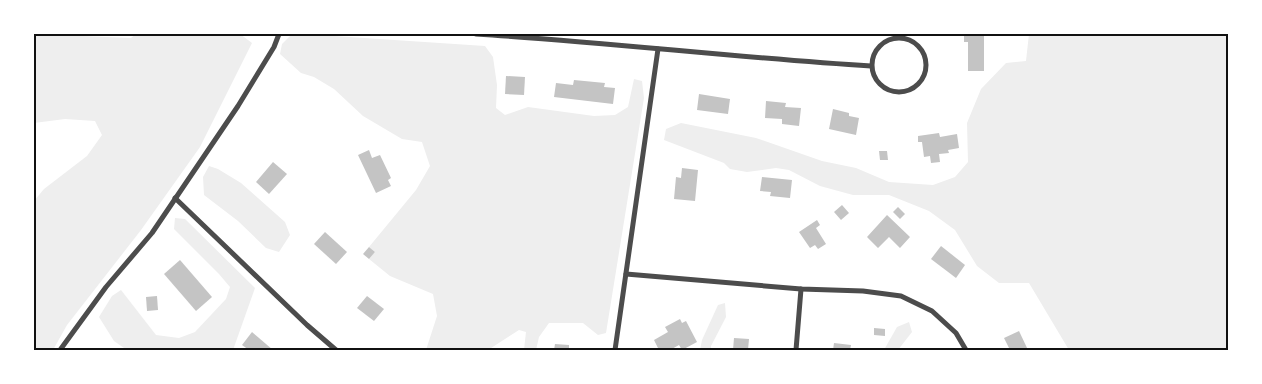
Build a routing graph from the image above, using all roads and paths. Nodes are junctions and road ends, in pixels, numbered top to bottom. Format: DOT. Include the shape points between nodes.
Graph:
graph roads {
  1 [pos="279,34"];
  2 [pos="476,34"];
  3 [pos="550,36"];
  4 [pos="658,49"];
  5 [pos="871,66"];
  6 [pos="175,198"];
  7 [pos="626,274"];
  8 [pos="801,288"];
  9 [pos="60,350"];
  10 [pos="336,350"];
  11 [pos="615,350"];
  12 [pos="796,350"];
  13 [pos="966,350"];
  1 -- 6 [label="street" via="238,106"];
  2 -- 3 [label="street"];
  3 -- 4 [label="street"];
  4 -- 5 [label="street"];
  4 -- 7 [label="street"];
  5 -- 5 [label="street" via="873,75 884,88 900,93 916,87 922,80 926,64 919,46 902,38 884,42 877,49"];
  6 -- 9 [label="street" via="152,233 106,287"];
  6 -- 10 [label="street"];
  7 -- 8 [label="street"];
  7 -- 11 [label="street"];
  8 -- 12 [label="street"];
  8 -- 13 [label="street" via="902,296 932,311 956,333"];
}
